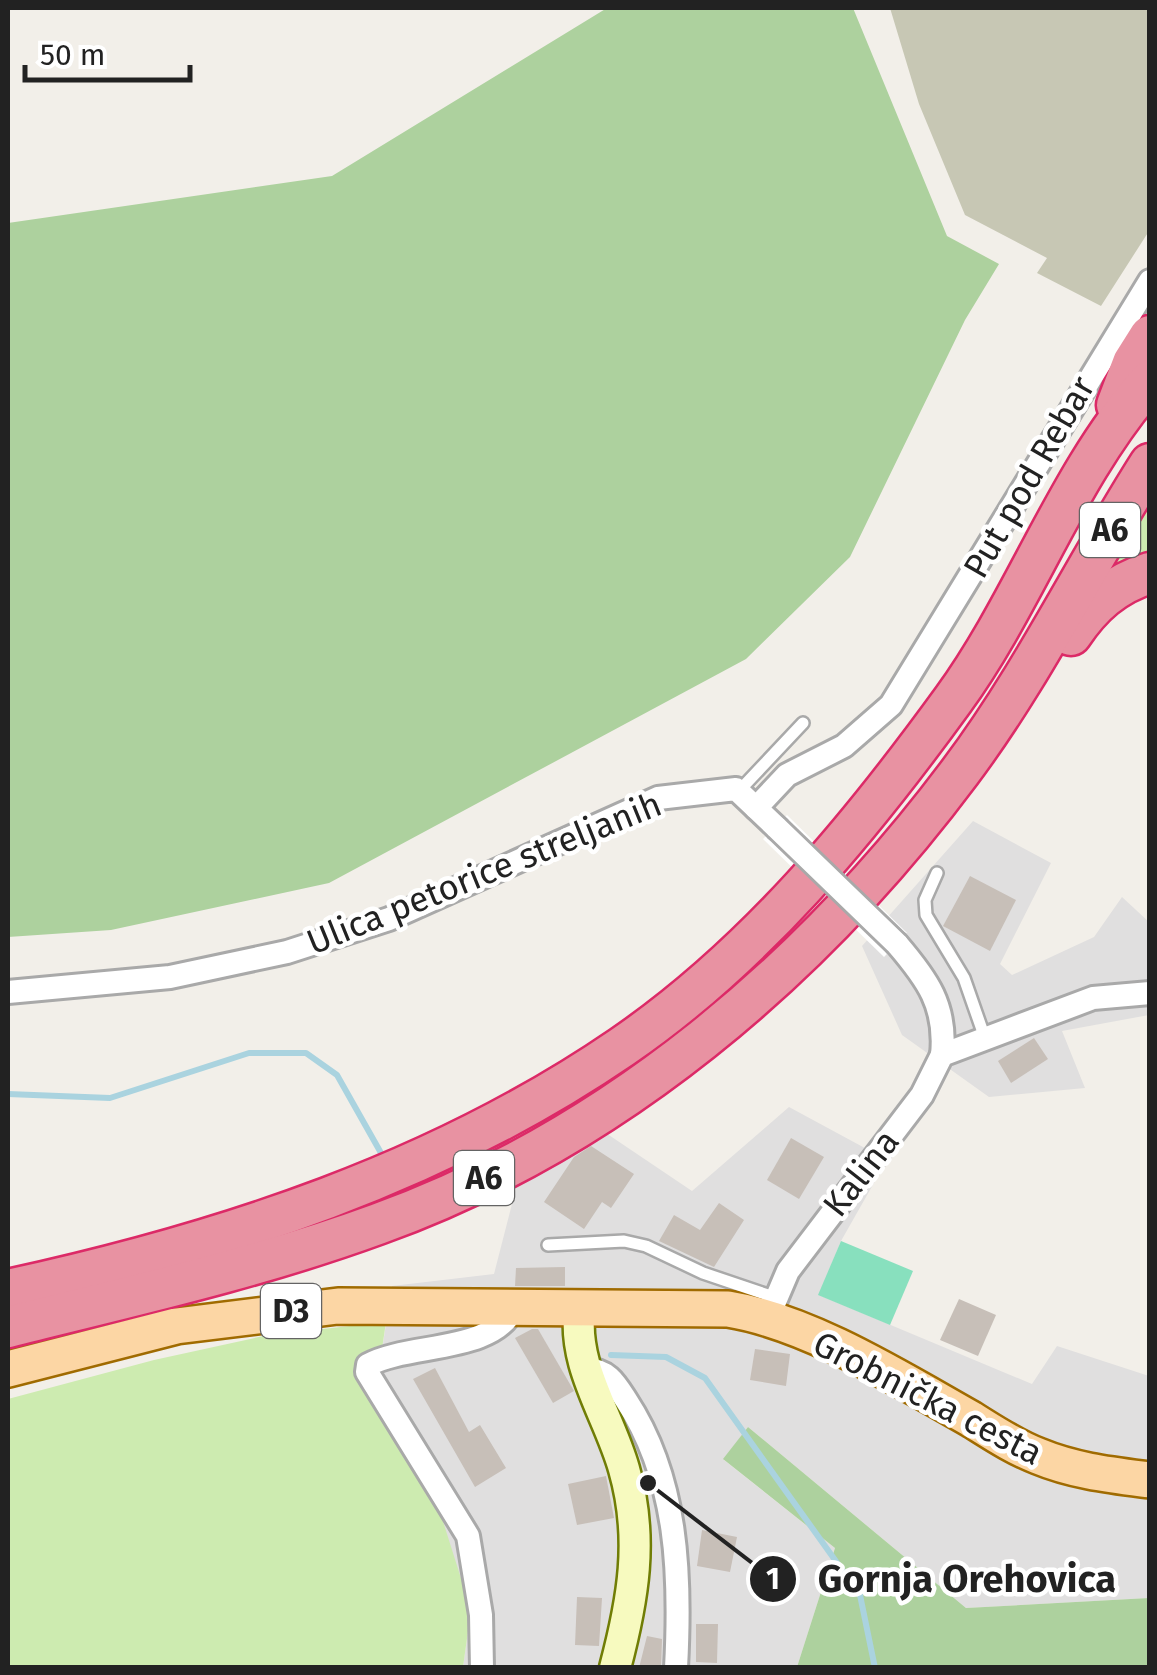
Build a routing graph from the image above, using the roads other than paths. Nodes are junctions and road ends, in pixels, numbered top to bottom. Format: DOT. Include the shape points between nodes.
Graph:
graph roads {
  1 [pos="1150,281"];
  2 [pos="1150,336"];
  3 [pos="1150,381"];
  4 [pos="1107,440"];
  5 [pos="1150,464"];
  6 [pos="1150,573"];
  7 [pos="1003,712"];
  8 [pos="803,723"];
  9 [pos="747,800"];
  10 [pos="937,873"];
  11 [pos="8,992"];
  12 [pos="1150,994"];
  13 [pos="986,1041"];
  14 [pos="942,1054"];
  15 [pos="548,1246"];
  16 [pos="8,1290"];
  17 [pos="580,1306"];
  18 [pos="514,1307"];
  19 [pos="772,1308"];
  20 [pos="8,1326"];
  21 [pos="8,1369"];
  22 [pos="586,1369"];
  23 [pos="1150,1480"];
  24 [pos="482,1668"];
  25 [pos="615,1668"];
  26 [pos="676,1668"];
  1 -- 9 [label="street, Put pod Rebar" via="911,676 863,733"];
  2 -- 4 [label="highway" via="1133,363"];
  3 -- 4 [label="highway, A6"];
  4 -- 16 [label="highway, A6" via="956,696 855,830 743,948 623,1047 472,1136 302,1210"];
  5 -- 7 [label="highway, A6"];
  6 -- 7 [label="highway" via="1126,581 1096,604 1042,677"];
  7 -- 20 [label="highway, A6" via="900,848 822,934 714,1031 624,1098 481,1180 380,1224"];
  8 -- 9 [label="lane"];
  9 -- 11 [label="street, Ulica petorice streljanih" via="658,798 388,918 287,952 170,977"];
  9 -- 14 [label="street, bridge" via="897,944 936,996"];
  10 -- 13 [label="lane" via="926,915 964,978"];
  12 -- 13 [label="street" via="1092,998"];
  13 -- 14 [label="street"];
  14 -- 19 [label="street, Kalina" via="922,1095 788,1271"];
  15 -- 19 [label="lane" via="646,1246"];
  17 -- 18 [label="main road, D3"];
  17 -- 19 [label="main road, D3"];
  17 -- 22 [label="main road" via="578,1338"];
  18 -- 21 [label="main road, D3" via="338,1306 264,1313 176,1326"];
  18 -- 24 [label="street" via="500,1328 389,1356 368,1365 367,1372 468,1536"];
  19 -- 23 [label="main road, Grobnička cesta / D3" via="1034,1455 1076,1470"];
  22 -- 25 [label="main road" via="631,1495 633,1600"];
  22 -- 26 [label="street" via="613,1380 664,1479 678,1574"];
}
